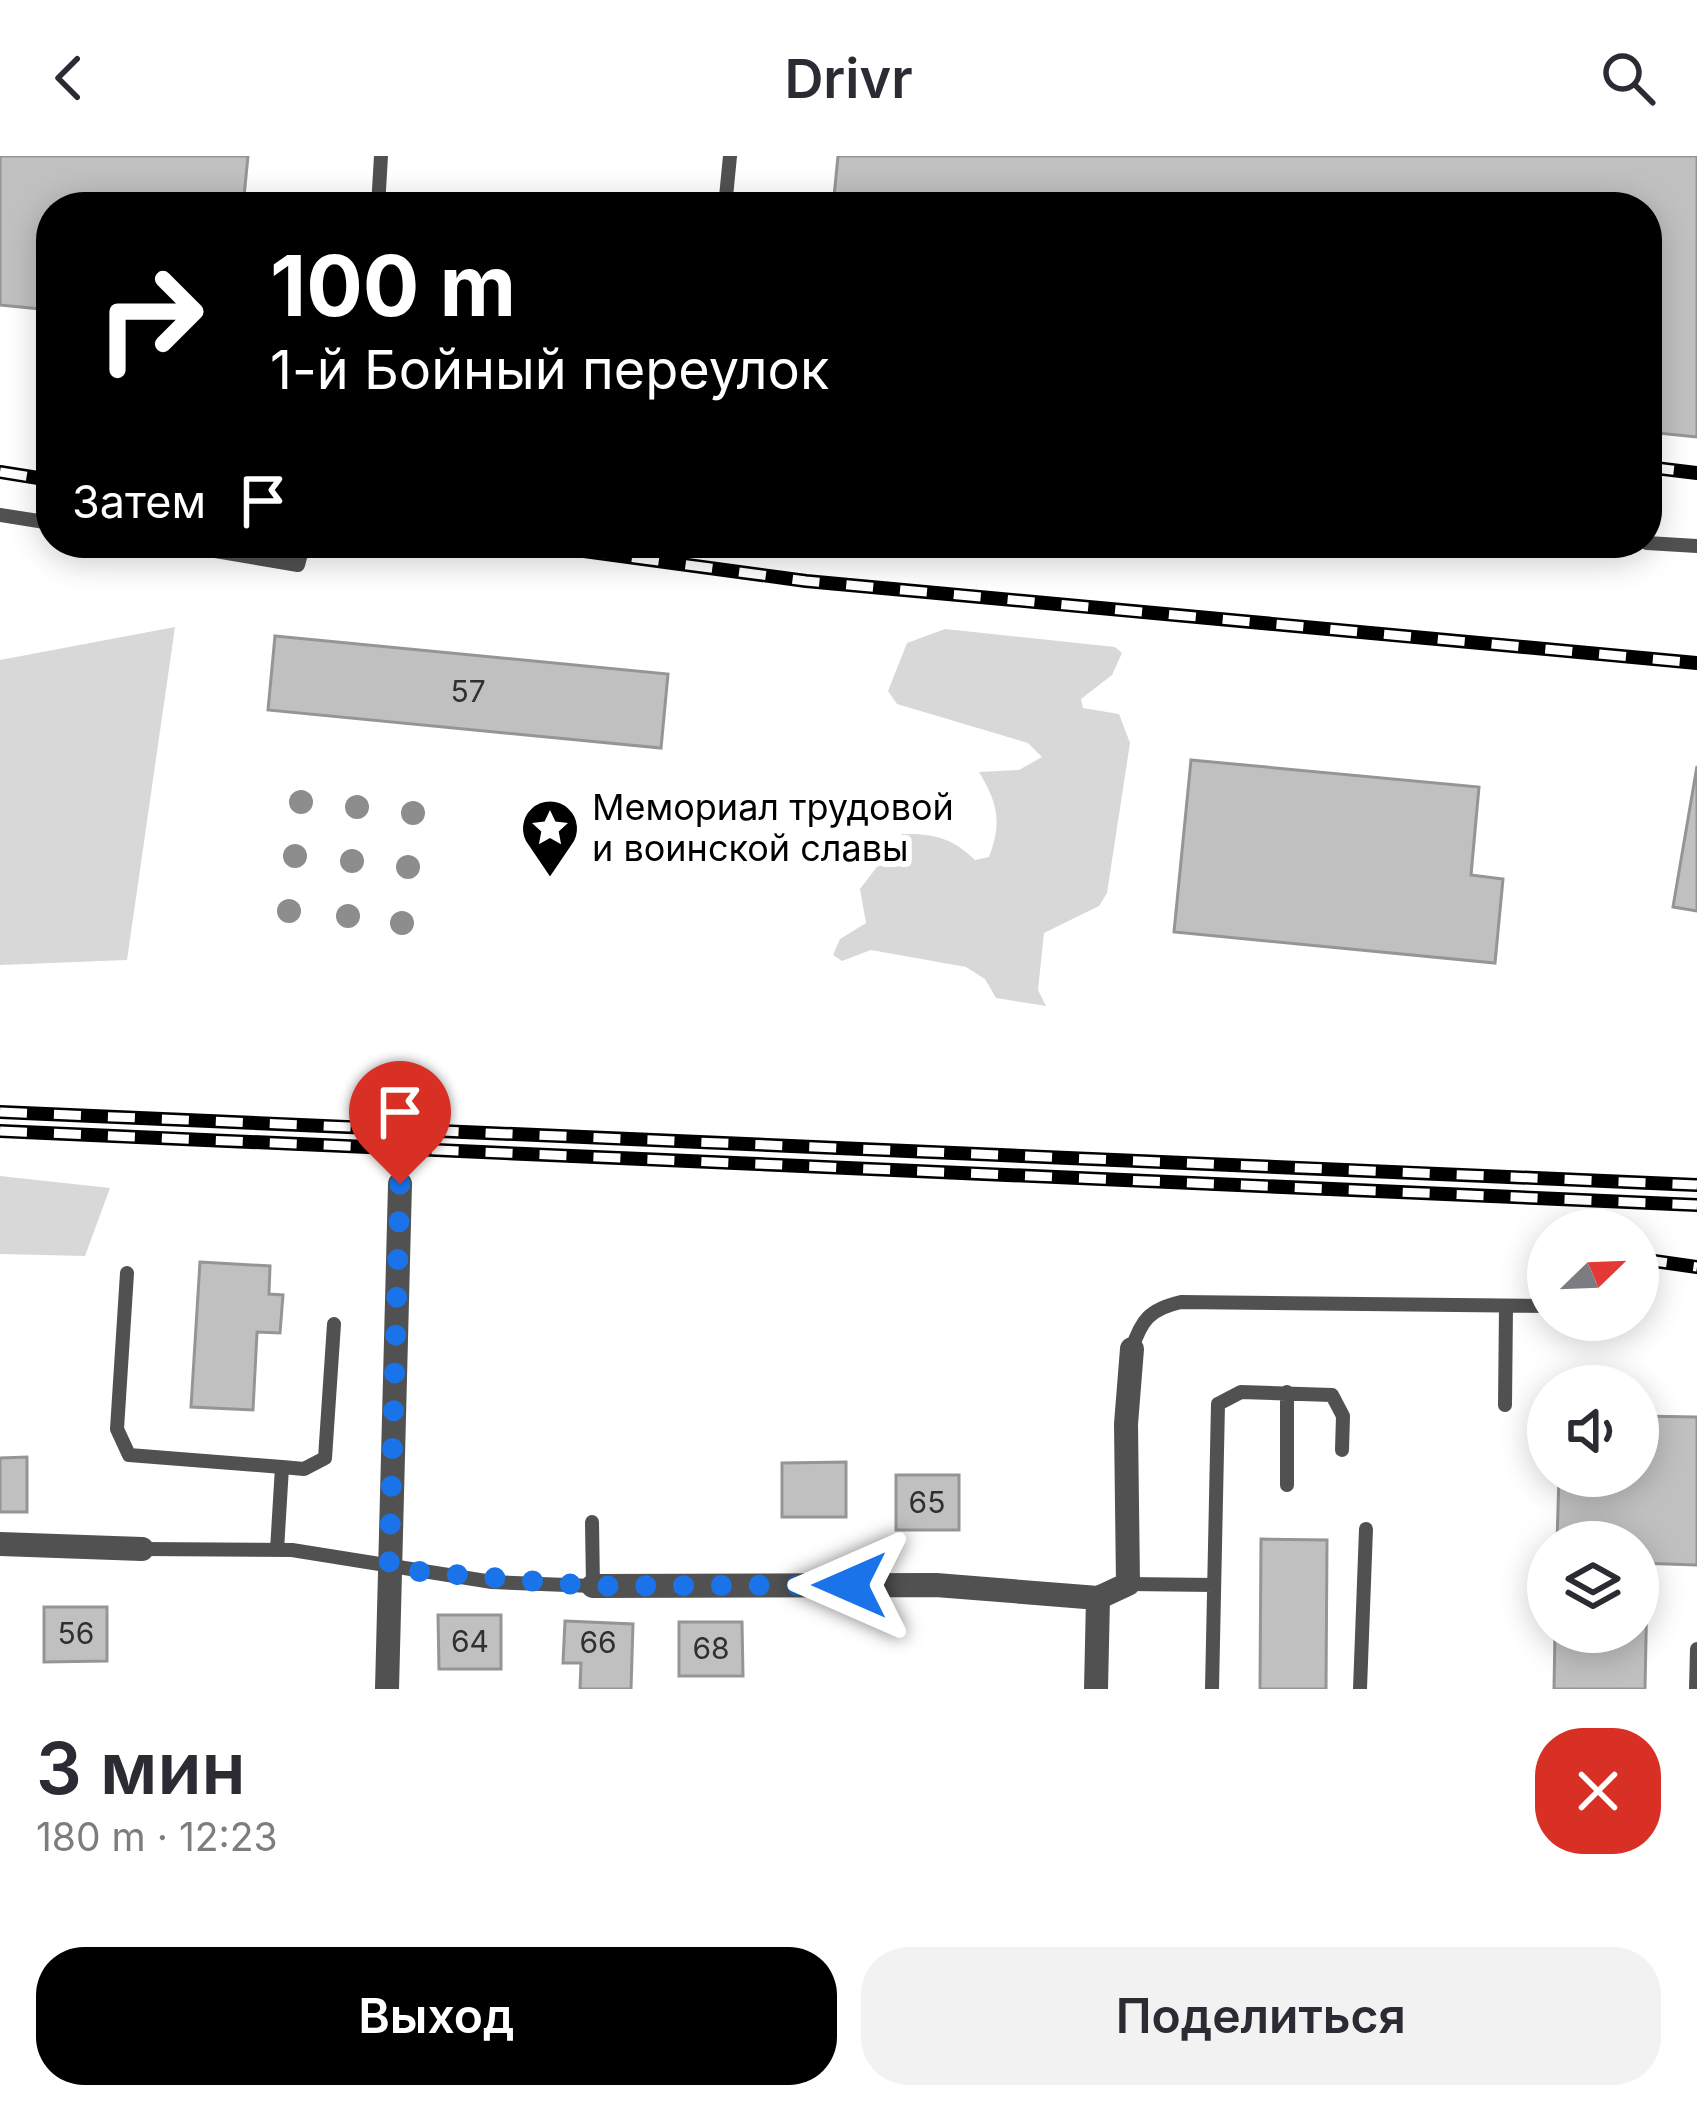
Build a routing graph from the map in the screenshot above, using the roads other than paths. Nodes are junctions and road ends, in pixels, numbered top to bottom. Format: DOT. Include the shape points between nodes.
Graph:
graph roads {
  1 [pos="381,156"];
  2 [pos="730,156"];
  3 [pos="379,192"];
  4 [pos="726,192"];
  5 [pos="0,515"];
  6 [pos="36,521"];
  7 [pos="1662,544"];
  8 [pos="1697,547"];
  9 [pos="257,558"];
  10 [pos="300,558"];
  11 [pos="400,1184"];
  12 [pos="127,1273"];
  13 [pos="1506,1306"];
  14 [pos="1527,1306"];
  15 [pos="334,1324"];
  16 [pos="1132,1349"];
  17 [pos="1287,1393"];
  18 [pos="1505,1405"];
  19 [pos="1342,1450"];
  20 [pos="282,1467"];
  21 [pos="1287,1486"];
  22 [pos="592,1522"];
  23 [pos="1366,1529"];
  24 [pos="0,1544"];
  25 [pos="142,1549"];
  26 [pos="277,1550"];
  27 [pos="389,1569"];
  28 [pos="1128,1584"];
  29 [pos="1214,1585"];
  30 [pos="593,1586"];
  31 [pos="1098,1598"];
  32 [pos="1697,1649"];
  33 [pos="387,1689"];
  34 [pos="1096,1689"];
  35 [pos="1212,1689"];
  36 [pos="1360,1689"];
  37 [pos="1696,1689"];
  1 -- 3 [label="lane"];
  2 -- 4 [label="lane"];
  5 -- 6 [label="lane"];
  7 -- 8 [label="lane"];
  9 -- 10 [label="lane" via="298,565"];
  11 -- 27 [label="street"];
  12 -- 20 [label="lane" via="117,1429 129,1455"];
  13 -- 14 [label="lane"];
  13 -- 16 [label="lane" via="1180,1302 1141,1321"];
  13 -- 18 [label="lane"];
  15 -- 20 [label="lane" via="325,1458"];
  16 -- 28 [label="street"];
  17 -- 19 [label="lane" via="1340,1402"];
  17 -- 21 [label="lane"];
  17 -- 29 [label="lane" via="1241,1392 1218,1404"];
  20 -- 26 [label="lane"];
  22 -- 30 [label="lane"];
  23 -- 36 [label="lane"];
  24 -- 25 [label="street"];
  25 -- 26 [label="lane"];
  26 -- 27 [label="lane"];
  27 -- 30 [label="lane"];
  27 -- 33 [label="street"];
  28 -- 29 [label="lane"];
  28 -- 31 [label="street"];
  29 -- 35 [label="lane"];
  30 -- 31 [label="street" via="936,1585"];
  31 -- 34 [label="street"];
  32 -- 37 [label="lane"];
}
